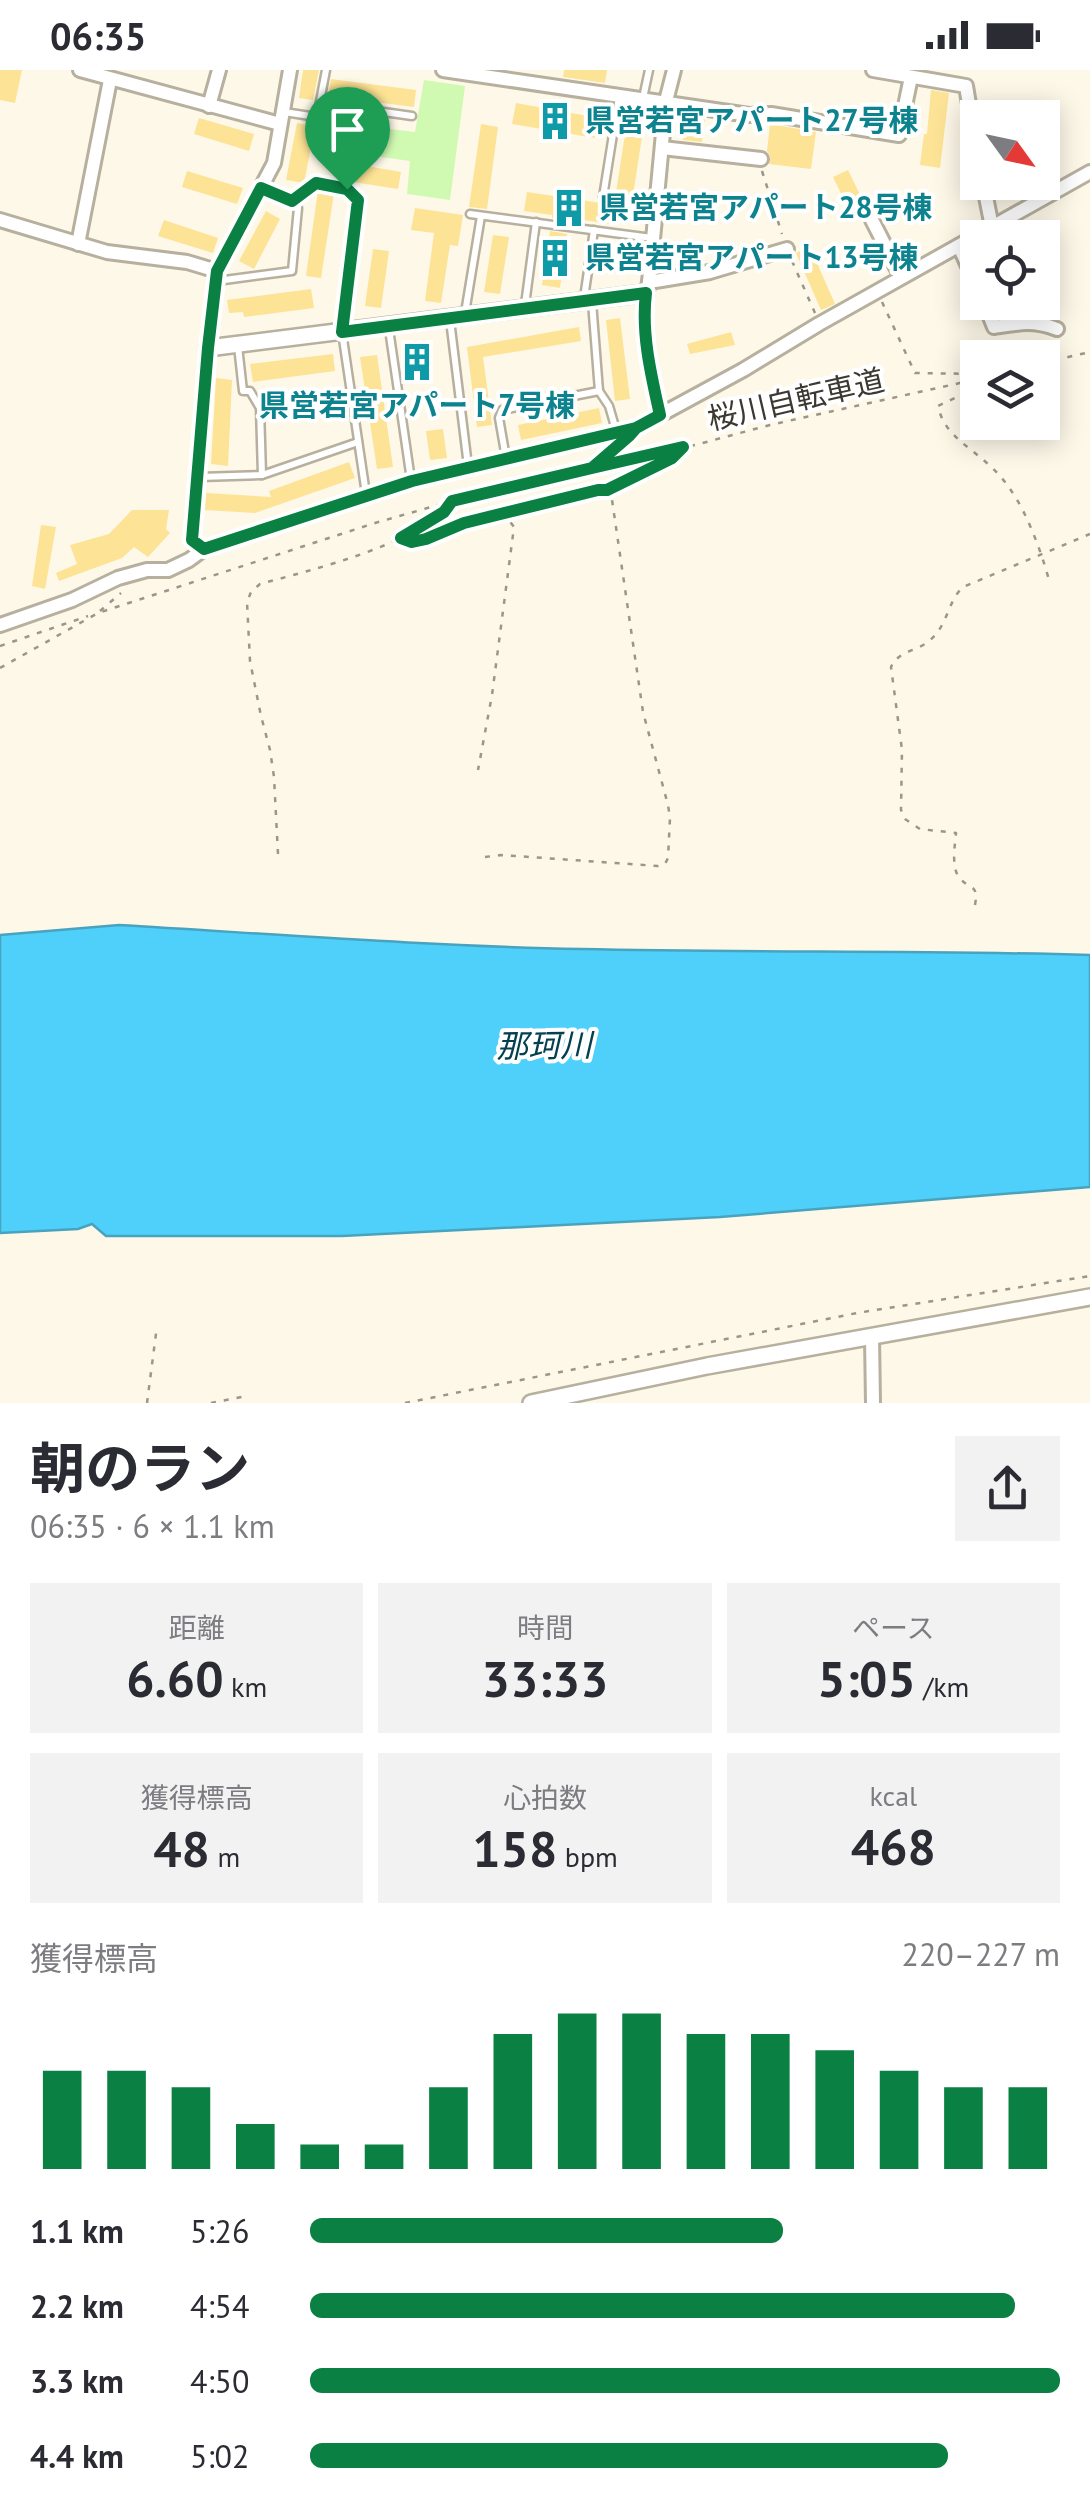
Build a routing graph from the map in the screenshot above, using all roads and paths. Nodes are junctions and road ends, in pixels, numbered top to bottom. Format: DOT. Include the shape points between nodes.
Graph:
graph roads {
  1 [pos="80,70"];
  2 [pos="219,70"];
  3 [pos="290,70"];
  4 [pos="326,70"];
  5 [pos="443,70"];
  6 [pos="648,70"];
  7 [pos="674,70"];
  8 [pos="874,70"];
  9 [pos="907,74"];
  10 [pos="110,80"];
  11 [pos="619,95"];
  12 [pos="642,99"];
  13 [pos="968,100"];
  14 [pos="666,101"];
  15 [pos="320,103"];
  16 [pos="209,106"];
  17 [pos="412,116"];
  18 [pos="282,118"];
  19 [pos="662,148"];
  20 [pos="761,159"];
  21 [pos="1090,172"];
  22 [pos="261,188"];
  23 [pos="603,197"];
  24 [pos="292,201"];
  25 [pos="470,214"];
  26 [pos="481,216"];
  27 [pos="0,220"];
  28 [pos="872,220"];
  29 [pos="1004,220"];
  30 [pos="536,222"];
  31 [pos="594,230"];
  32 [pos="654,238"];
  33 [pos="78,244"];
  34 [pos="960,246"];
  35 [pos="787,249"];
  36 [pos="216,276"];
  37 [pos="901,278"];
  38 [pos="648,287"];
  39 [pos="878,291"];
  40 [pos="588,301"];
  41 [pos="524,310"];
  42 [pos="457,318"];
  43 [pos="992,320"];
  44 [pos="388,326"];
  45 [pos="1057,328"];
  46 [pos="342,332"];
  47 [pos="238,345"];
  48 [pos="208,348"];
  49 [pos="1090,352"];
  50 [pos="1060,360"];
  51 [pos="960,376"];
  52 [pos="960,381"];
  53 [pos="599,391"];
  54 [pos="960,396"];
  55 [pos="660,415"];
  56 [pos="616,440"];
  57 [pos="358,442"];
  58 [pos="683,447"];
  59 [pos="506,458"];
  60 [pos="468,467"];
  61 [pos="592,468"];
  62 [pos="262,475"];
  63 [pos="197,476"];
  64 [pos="412,481"];
  65 [pos="607,490"];
  66 [pos="366,495"];
  67 [pos="452,501"];
  68 [pos="504,514"];
  69 [pos="1090,534"];
  70 [pos="401,538"];
  71 [pos="204,549"];
  72 [pos="1042,554"];
  73 [pos="1050,584"];
  74 [pos="98,613"];
  75 [pos="0,625"];
  76 [pos="0,646"];
  77 [pos="0,668"];
  78 [pos="478,770"];
  79 [pos="278,854"];
  80 [pos="484,857"];
  81 [pos="975,905"];
  82 [pos="1090,1276"];
  83 [pos="1090,1297"];
  84 [pos="157,1326"];
  85 [pos="872,1337"];
  86 [pos="247,1396"];
  87 [pos="147,1403"];
  88 [pos="211,1403"];
  89 [pos="405,1403"];
  90 [pos="531,1403"];
  91 [pos="873,1403"];
  1 -- 10 [label="street"];
  2 -- 16 [label="street"];
  3 -- 18 [label="street"];
  4 -- 15 [label="lane"];
  5 -- 11 [label="street"];
  6 -- 12 [label="lane"];
  7 -- 14 [label="street"];
  8 -- 9 [label="street"];
  9 -- 13 [label="street" via="966,86"];
  9 -- 14 [label="street" via="899,135"];
  10 -- 16 [label="street"];
  10 -- 33 [label="street"];
  11 -- 12 [label="street"];
  11 -- 23 [label="lane"];
  12 -- 14 [label="street"];
  14 -- 19 [label="street"];
  15 -- 17 [label="lane"];
  15 -- 18 [label="lane" via="317,116"];
  16 -- 18 [label="street"];
  18 -- 22 [label="street" via="274,163"];
  19 -- 20 [label="street"];
  19 -- 32 [label="street"];
  21 -- 29 [label="street"];
  22 -- 24 [label="lane"];
  22 -- 36 [label="street"];
  24 -- 36 [label="lane" via="298,208 292,271"];
  24 -- 46 [label="lane" via="316,183 347,189 358,200"];
  25 -- 26 [label="lane"];
  26 -- 30 [label="lane"];
  26 -- 42 [label="lane"];
  27 -- 33 [label="street"];
  28 -- 37 [label="street"];
  30 -- 31 [label="lane"];
  30 -- 41 [label="lane"];
  31 -- 32 [label="lane"];
  31 -- 40 [label="lane"];
  32 -- 38 [label="street"];
  33 -- 36 [label="street" via="187,262"];
  34 -- 37 [label="street"];
  35 -- 38 [label="street"];
  36 -- 48 [label="street"];
  37 -- 39 [label="street"];
  38 -- 40 [label="street"];
  38 -- 55 [label="street" via="648,356"];
  39 -- 51 [label="path" via="914,373"];
  39 -- 55 [label="street"];
  40 -- 41 [label="street"];
  40 -- 53 [label="lane"];
  41 -- 42 [label="street"];
  42 -- 44 [label="street"];
  42 -- 60 [label="lane"];
  43 -- 45 [label="street" via="994,326 1040,322"];
  44 -- 46 [label="street"];
  44 -- 64 [label="lane"];
  46 -- 47 [label="street"];
  46 -- 57 [label="lane"];
  47 -- 48 [label="street"];
  47 -- 62 [label="lane" via="243,391 260,408"];
  48 -- 63 [label="street"];
  49 -- 50 [label="path"];
  52 -- 58 [label="path, 桜川自転車道"];
  53 -- 56 [label="lane"];
  53 -- 59 [label="lane" via="502,410"];
  54 -- 72 [label="path" via="938,406 940,416 1014,494"];
  55 -- 56 [label="street"];
  56 -- 59 [label="street"];
  56 -- 61 [label="path"];
  57 -- 62 [label="lane"];
  57 -- 66 [label="lane"];
  58 -- 61 [label="path, 桜川自転車道"];
  58 -- 65 [label="path"];
  59 -- 60 [label="street"];
  60 -- 64 [label="street"];
  61 -- 67 [label="path, 桜川自転車道"];
  62 -- 63 [label="lane"];
  63 -- 71 [label="street" via="192,540"];
  64 -- 66 [label="street"];
  65 -- 68 [label="path"];
  65 -- 80 [label="path" via="643,712 668,805 668,858 658,866"];
  66 -- 71 [label="street"];
  67 -- 70 [label="path"];
  67 -- 74 [label="path, 桜川自転車道"];
  68 -- 70 [label="path" via="426,539"];
  68 -- 78 [label="path" via="514,536"];
  69 -- 72 [label="path"];
  70 -- 79 [label="path" via="260,584 247,602 250,661 274,777"];
  71 -- 75 [label="street" via="168,570 118,578"];
  72 -- 73 [label="path"];
  72 -- 81 [label="path" via="963,587 942,628 891,667 902,750 901,810 920,829 956,833 955,867 974,888"];
  74 -- 76 [label="path"];
  74 -- 77 [label="path, 桜川自転車道"];
  82 -- 89 [label="path" via="856,1313"];
  83 -- 85 [label="street"];
  84 -- 87 [label="path"];
  85 -- 90 [label="street"];
  85 -- 91 [label="street"];
  86 -- 88 [label="path"];
}
